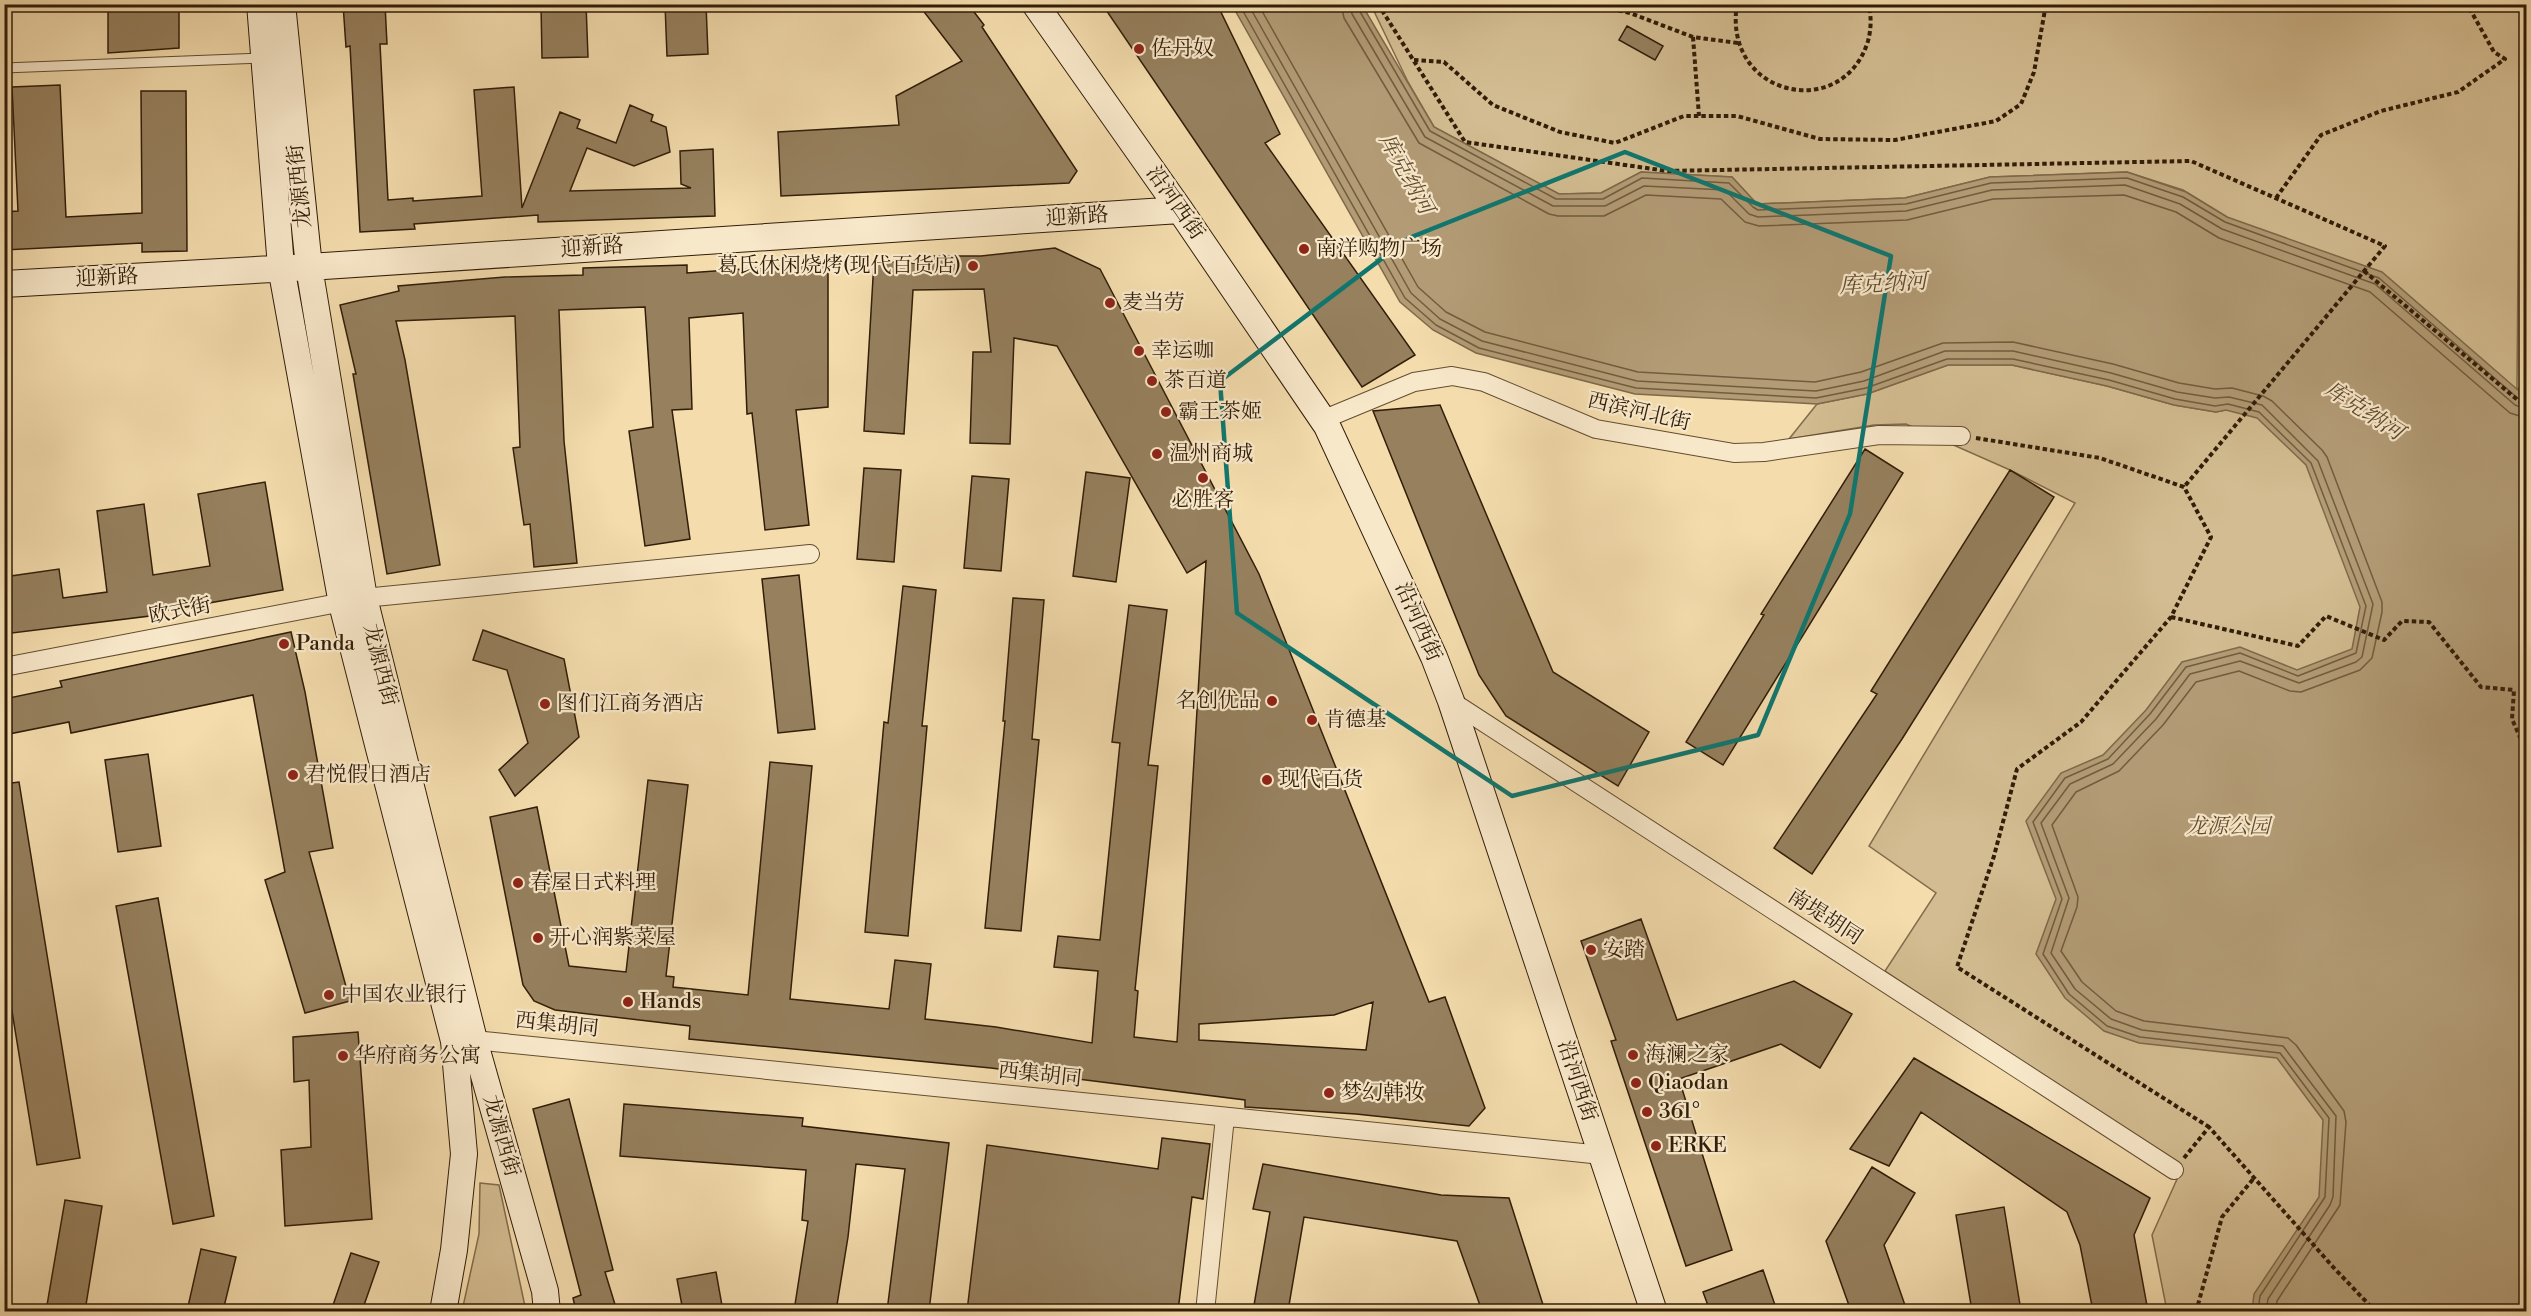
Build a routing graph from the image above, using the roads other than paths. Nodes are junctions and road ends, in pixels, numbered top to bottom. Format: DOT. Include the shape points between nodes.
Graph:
graph roads {
  1 [pos="260,4"];
  2 [pos="282,4"];
  3 [pos="1035,4"];
  4 [pos="265,58"];
  5 [pos="4,68"];
  6 [pos="1180,210"];
  7 [pos="281,267"];
  8 [pos="309,267"];
  9 [pos="4,284"];
  10 [pos="1322,420"];
  11 [pos="1961,436"];
  12 [pos="810,554"];
  13 [pos="353,601"];
  14 [pos="4,667"];
  15 [pos="1451,701"];
  16 [pos="474,1040"];
  17 [pos="1225,1117"];
  18 [pos="1602,1155"];
  19 [pos="2174,1170"];
  20 [pos="443,1311"];
  21 [pos="547,1311"];
  22 [pos="1205,1311"];
  23 [pos="1654,1311"];
  1 -- 4 [label="main road, 龙源西街"];
  2 -- 8 [label="main road, 龙源西街"];
  3 -- 6 [label="main road, 沿河西街"];
  4 -- 5 [label="lane"];
  4 -- 7 [label="main road, 龙源西街"];
  6 -- 8 [label="main road, 迎新路"];
  6 -- 10 [label="main road, 沿河西街"];
  7 -- 8 [label="main road, 迎新路"];
  7 -- 9 [label="main road, 迎新路"];
  7 -- 13 [label="main road, 龙源西街"];
  8 -- 13 [label="main road, 龙源西街"];
  10 -- 11 [label="street, 西滨河北街" via="1414,382 1452,376 1484,382 1596,429 1734,453 1879,435"];
  10 -- 15 [label="main road, 沿河西街"];
  12 -- 13 [label="street, 欧式街"];
  13 -- 14 [label="street, 欧式街"];
  13 -- 16 [label="main road, 龙源西街"];
  13 -- 20 [label="main road, 龙源西街" via="454,1041 464,1154"];
  15 -- 18 [label="main road, 沿河西街"];
  15 -- 19 [label="street, 南堤胡同"];
  16 -- 17 [label="street, 西集胡同"];
  16 -- 21 [label="main road, 龙源西街" via="545,1291"];
  17 -- 18 [label="street, 西集胡同"];
  17 -- 22 [label="street"];
  18 -- 23 [label="main road, 沿河西街"];
}
